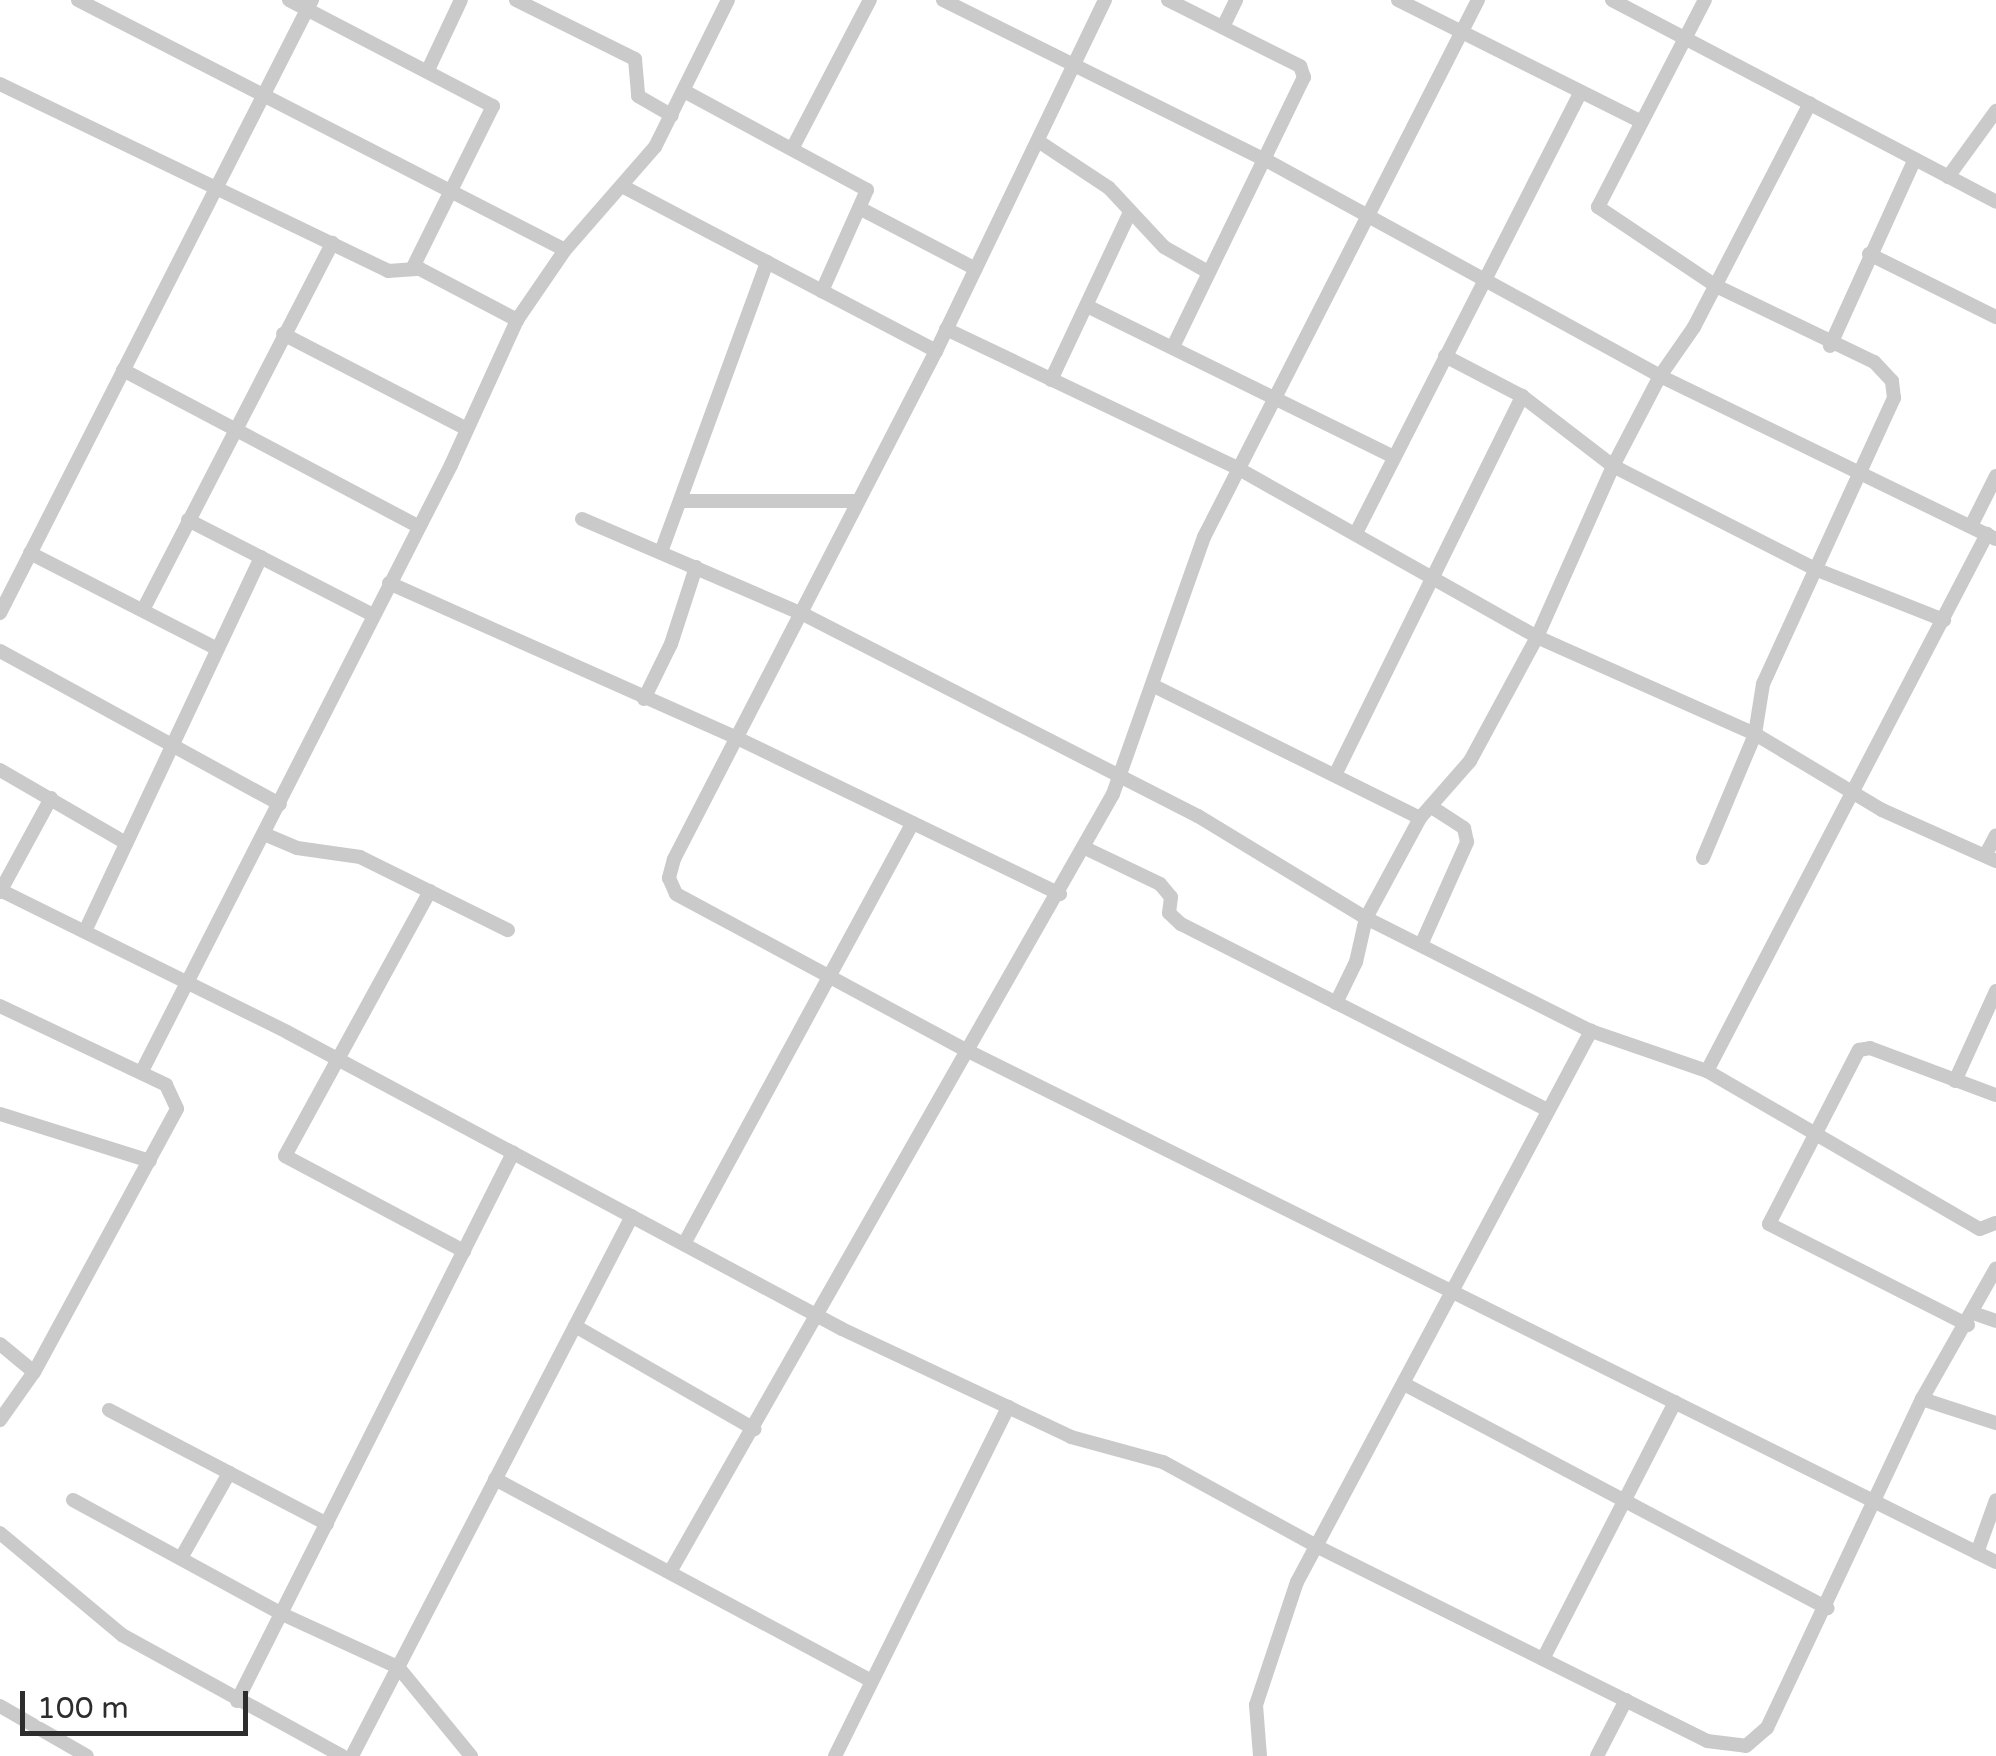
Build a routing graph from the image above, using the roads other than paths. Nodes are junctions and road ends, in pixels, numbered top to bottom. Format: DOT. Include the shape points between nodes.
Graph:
graph roads {
  1 [pos="78,0"];
  2 [pos="289,0"];
  3 [pos="461,0"];
  4 [pos="516,0"];
  5 [pos="728,0"];
  6 [pos="870,0"];
  7 [pos="943,0"];
  8 [pos="1104,0"];
  9 [pos="1168,0"];
  10 [pos="1236,0"];
  11 [pos="1398,0"];
  12 [pos="1478,0"];
  13 [pos="1612,0"];
  14 [pos="1705,0"];
  15 [pos="310,5"];
  16 [pos="1222,28"];
  17 [pos="1461,34"];
  18 [pos="1685,36"];
  19 [pos="1075,64"];
  20 [pos="428,70"];
  21 [pos="0,84"];
  22 [pos="684,91"];
  23 [pos="1580,92"];
  24 [pos="265,95"];
  25 [pos="1810,103"];
  26 [pos="1996,111"];
  27 [pos="672,116"];
  28 [pos="1640,122"];
  29 [pos="1038,141"];
  30 [pos="792,149"];
  31 [pos="1264,159"];
  32 [pos="1916,160"];
  33 [pos="1948,177"];
  34 [pos="219,186"];
  35 [pos="622,186"];
  36 [pos="453,193"];
  37 [pos="1996,202"];
  38 [pos="863,210"];
  39 [pos="1130,212"];
  40 [pos="1368,221"];
  41 [pos="332,243"];
  42 [pos="565,250"];
  43 [pos="1869,254"];
  44 [pos="767,262"];
  45 [pos="412,269"];
  46 [pos="976,269"];
  47 [pos="1208,272"];
  48 [pos="1483,281"];
  49 [pos="1716,286"];
  50 [pos="822,291"];
  51 [pos="1087,306"];
  52 [pos="1996,317"];
  53 [pos="517,320"];
  54 [pos="946,329"];
  55 [pos="283,334"];
  56 [pos="1830,346"];
  57 [pos="1173,347"];
  58 [pos="936,351"];
  59 [pos="1445,356"];
  60 [pos="123,370"];
  61 [pos="1660,376"];
  62 [pos="1051,380"];
  63 [pos="1276,396"];
  64 [pos="1522,396"];
  65 [pos="233,428"];
  66 [pos="467,429"];
  67 [pos="1394,457"];
  68 [pos="1613,466"];
  69 [pos="1238,469"];
  70 [pos="1861,469"];
  71 [pos="1996,476"];
  72 [pos="682,501"];
  73 [pos="858,501"];
  74 [pos="582,519"];
  75 [pos="188,520"];
  76 [pos="1970,526"];
  77 [pos="419,527"];
  78 [pos="1356,533"];
  79 [pos="1992,536"];
  80 [pos="661,552"];
  81 [pos="30,553"];
  82 [pos="261,557"];
  83 [pos="696,567"];
  84 [pos="1815,570"];
  85 [pos="1433,581"];
  86 [pos="390,582"];
  87 [pos="144,608"];
  88 [pos="0,613"];
  89 [pos="803,614"];
  90 [pos="374,615"];
  91 [pos="1944,620"];
  92 [pos="1536,637"];
  93 [pos="216,648"];
  94 [pos="0,651"];
  95 [pos="1154,686"];
  96 [pos="644,699"];
  97 [pos="1755,734"];
  98 [pos="735,737"];
  99 [pos="171,745"];
  100 [pos="0,770"];
  101 [pos="1335,775"];
  102 [pos="1122,777"];
  103 [pos="1854,794"];
  104 [pos="52,798"];
  105 [pos="280,804"];
  106 [pos="1433,808"];
  107 [pos="1420,818"];
  108 [pos="913,824"];
  109 [pos="264,834"];
  110 [pos="1996,836"];
  111 [pos="126,843"];
  112 [pos="1085,848"];
  113 [pos="1991,857"];
  114 [pos="1704,858"];
  115 [pos="0,891"];
  116 [pos="430,891"];
  117 [pos="1060,894"];
  118 [pos="1366,918"];
  119 [pos="86,929"];
  120 [pos="508,930"];
  121 [pos="1421,945"];
  122 [pos="830,978"];
  123 [pos="188,982"];
  124 [pos="1996,992"];
  125 [pos="1336,1002"];
  126 [pos="0,1006"];
  127 [pos="1591,1031"];
  128 [pos="966,1050"];
  129 [pos="340,1060"];
  130 [pos="1707,1071"];
  131 [pos="142,1072"];
  132 [pos="1956,1081"];
  133 [pos="1996,1095"];
  134 [pos="1547,1110"];
  135 [pos="0,1114"];
  136 [pos="1816,1132"];
  137 [pos="513,1153"];
  138 [pos="150,1161"];
  139 [pos="632,1216"];
  140 [pos="1996,1223"];
  141 [pos="684,1244"];
  142 [pos="464,1251"];
  143 [pos="1996,1268"];
  144 [pos="1454,1292"];
  145 [pos="817,1315"];
  146 [pos="1970,1319"];
  147 [pos="1996,1320"];
  148 [pos="574,1326"];
  149 [pos="0,1344"];
  150 [pos="34,1372"];
  151 [pos="1406,1385"];
  152 [pos="1922,1399"];
  153 [pos="1676,1402"];
  154 [pos="1008,1408"];
  155 [pos="109,1410"];
  156 [pos="0,1420"];
  157 [pos="1996,1423"];
  158 [pos="754,1429"];
  159 [pos="229,1473"];
  160 [pos="495,1479"];
  161 [pos="1627,1498"];
  162 [pos="72,1500"];
  163 [pos="1996,1500"];
  164 [pos="1875,1505"];
  165 [pos="327,1524"];
  166 [pos="0,1533"];
  167 [pos="1318,1547"];
  168 [pos="1977,1553"];
  169 [pos="181,1558"];
  170 [pos="1996,1562"];
  171 [pos="670,1572"];
  172 [pos="1828,1608"];
  173 [pos="282,1614"];
  174 [pos="1543,1659"];
  175 [pos="398,1666"];
  176 [pos="870,1680"];
  177 [pos="1626,1700"];
  178 [pos="236,1701"];
  179 [pos="0,1706"];
  180 [pos="84,1755"];
  181 [pos="342,1756"];
  182 [pos="352,1756"];
  183 [pos="471,1756"];
  184 [pos="835,1756"];
  185 [pos="1260,1756"];
  186 [pos="1597,1756"];
  1 -- 24 [label="street"];
  2 -- 15 [label="street"];
  3 -- 20 [label="street"];
  4 -- 27 [label="street" via="635,60 638,96"];
  5 -- 22 [label="street"];
  6 -- 30 [label="street"];
  7 -- 19 [label="street"];
  8 -- 19 [label="street"];
  9 -- 16 [label="street"];
  10 -- 16 [label="street"];
  11 -- 17 [label="street"];
  12 -- 17 [label="street"];
  13 -- 18 [label="street"];
  14 -- 18 [label="street"];
  15 -- 20 [label="street"];
  15 -- 24 [label="street"];
  16 -- 31 [label="street" via="1304,71"];
  17 -- 23 [label="street"];
  17 -- 40 [label="street"];
  18 -- 25 [label="street"];
  18 -- 28 [label="street"];
  19 -- 29 [label="street"];
  19 -- 31 [label="street"];
  20 -- 36 [label="street" via="495,110"];
  21 -- 34 [label="street"];
  22 -- 27 [label="street"];
  22 -- 30 [label="street"];
  23 -- 28 [label="street"];
  23 -- 48 [label="street"];
  24 -- 34 [label="street"];
  24 -- 36 [label="street"];
  25 -- 32 [label="street"];
  25 -- 49 [label="street"];
  26 -- 33 [label="street"];
  27 -- 35 [label="street"];
  28 -- 49 [label="street" via="1598,207"];
  29 -- 39 [label="street" via="1098,179"];
  29 -- 46 [label="street"];
  30 -- 38 [label="street" via="867,190"];
  31 -- 40 [label="street"];
  31 -- 47 [label="street"];
  32 -- 33 [label="street"];
  32 -- 43 [label="street"];
  33 -- 37 [label="street"];
  34 -- 41 [label="street"];
  34 -- 60 [label="street"];
  35 -- 42 [label="street"];
  35 -- 44 [label="street"];
  36 -- 42 [label="street"];
  36 -- 45 [label="street"];
  38 -- 46 [label="street"];
  38 -- 50 [label="street"];
  39 -- 47 [label="street" via="1164,248"];
  39 -- 51 [label="street"];
  40 -- 48 [label="street"];
  40 -- 63 [label="street"];
  41 -- 45 [label="street" via="394,274"];
  41 -- 55 [label="street"];
  42 -- 53 [label="street"];
  43 -- 52 [label="street"];
  43 -- 56 [label="street"];
  44 -- 50 [label="street"];
  44 -- 72 [label="street"];
  45 -- 53 [label="street"];
  46 -- 54 [label="street"];
  47 -- 57 [label="street"];
  48 -- 59 [label="street"];
  48 -- 61 [label="street"];
  49 -- 56 [label="street"];
  49 -- 61 [label="street"];
  50 -- 58 [label="street"];
  51 -- 57 [label="street"];
  51 -- 62 [label="street"];
  53 -- 66 [label="street"];
  54 -- 58 [label="street"];
  54 -- 62 [label="street"];
  55 -- 65 [label="street"];
  55 -- 66 [label="street"];
  56 -- 70 [label="street" via="1881,367 1894,389"];
  57 -- 63 [label="street"];
  58 -- 73 [label="street"];
  59 -- 64 [label="street"];
  59 -- 67 [label="street"];
  60 -- 65 [label="street"];
  60 -- 81 [label="street"];
  61 -- 68 [label="street"];
  61 -- 70 [label="street"];
  62 -- 69 [label="street"];
  63 -- 67 [label="street"];
  63 -- 69 [label="street"];
  64 -- 68 [label="street"];
  64 -- 85 [label="street"];
  65 -- 75 [label="street"];
  65 -- 77 [label="street"];
  66 -- 77 [label="street"];
  67 -- 78 [label="street"];
  68 -- 84 [label="street"];
  68 -- 92 [label="street"];
  69 -- 78 [label="street"];
  69 -- 95 [label="street" via="1192,564"];
  70 -- 76 [label="street"];
  70 -- 84 [label="street"];
  71 -- 76 [label="street"];
  72 -- 73 [label="street"];
  72 -- 80 [label="street"];
  73 -- 89 [label="street"];
  74 -- 80 [label="street"];
  75 -- 82 [label="street"];
  75 -- 87 [label="street"];
  76 -- 79 [label="street"];
  77 -- 86 [label="street"];
  78 -- 85 [label="street"];
  79 -- 91 [label="street"];
  80 -- 83 [label="street"];
  81 -- 87 [label="street"];
  81 -- 88 [label="street"];
  82 -- 90 [label="street"];
  82 -- 93 [label="street"];
  83 -- 89 [label="street"];
  83 -- 96 [label="street"];
  84 -- 91 [label="street"];
  84 -- 97 [label="street" via="1763,684"];
  85 -- 92 [label="street"];
  85 -- 101 [label="street"];
  86 -- 90 [label="street"];
  86 -- 96 [label="street"];
  87 -- 93 [label="street"];
  89 -- 98 [label="street"];
  89 -- 102 [label="street"];
  90 -- 105 [label="street"];
  91 -- 103 [label="street"];
  92 -- 97 [label="street"];
  92 -- 106 [label="street" via="1464,772"];
  93 -- 99 [label="street"];
  94 -- 99 [label="street"];
  95 -- 101 [label="street"];
  95 -- 102 [label="street"];
  96 -- 98 [label="street"];
  97 -- 103 [label="street"];
  97 -- 114 [label="street"];
  98 -- 108 [label="street"];
  98 -- 122 [label="street" via="669,878 689,905"];
  99 -- 105 [label="street"];
  99 -- 111 [label="street"];
  100 -- 104 [label="street"];
  101 -- 107 [label="street"];
  102 -- 112 [label="street"];
  102 -- 118 [label="street"];
  103 -- 113 [label="street"];
  103 -- 130 [label="street"];
  104 -- 111 [label="street"];
  104 -- 115 [label="street"];
  105 -- 109 [label="street"];
  106 -- 107 [label="street"];
  106 -- 121 [label="street" via="1464,828 1468,842"];
  107 -- 118 [label="street"];
  108 -- 117 [label="street"];
  108 -- 122 [label="street"];
  109 -- 116 [label="street" via="297,848 350,854"];
  109 -- 123 [label="street"];
  110 -- 113 [label="street"];
  111 -- 119 [label="street"];
  112 -- 117 [label="street"];
  112 -- 125 [label="street" via="1160,884 1171,897 1173,918"];
  115 -- 119 [label="street"];
  116 -- 120 [label="street"];
  116 -- 129 [label="street"];
  117 -- 128 [label="street"];
  118 -- 121 [label="street"];
  118 -- 125 [label="street" via="1356,962"];
  119 -- 123 [label="street"];
  121 -- 127 [label="street"];
  122 -- 128 [label="street"];
  122 -- 141 [label="street"];
  123 -- 129 [label="street"];
  123 -- 131 [label="street"];
  124 -- 132 [label="street"];
  125 -- 134 [label="street"];
  126 -- 131 [label="street"];
  127 -- 130 [label="street"];
  127 -- 134 [label="street"];
  128 -- 144 [label="street"];
  128 -- 145 [label="street"];
  129 -- 137 [label="street"];
  129 -- 142 [label="street" via="285,1156"];
  130 -- 136 [label="street"];
  131 -- 138 [label="street" via="176,1096 177,1109"];
  132 -- 133 [label="street"];
  132 -- 136 [label="street" via="1862,1048"];
  134 -- 144 [label="street"];
  135 -- 138 [label="street"];
  136 -- 140 [label="street" via="1980,1229"];
  136 -- 146 [label="street" via="1769,1224"];
  137 -- 139 [label="street"];
  137 -- 142 [label="street"];
  138 -- 150 [label="street"];
  139 -- 141 [label="street"];
  139 -- 148 [label="street"];
  141 -- 145 [label="street"];
  142 -- 165 [label="street"];
  143 -- 146 [label="street"];
  144 -- 151 [label="street"];
  144 -- 153 [label="street"];
  145 -- 154 [label="street"];
  145 -- 158 [label="street"];
  146 -- 147 [label="street"];
  146 -- 152 [label="street"];
  148 -- 158 [label="street"];
  148 -- 160 [label="street"];
  149 -- 150 [label="street"];
  150 -- 156 [label="street"];
  151 -- 161 [label="street"];
  151 -- 167 [label="street"];
  152 -- 157 [label="street"];
  152 -- 164 [label="street"];
  153 -- 161 [label="street"];
  153 -- 164 [label="street"];
  154 -- 167 [label="street" via="1072,1438 1163,1462"];
  154 -- 176 [label="street"];
  155 -- 159 [label="street"];
  158 -- 171 [label="street"];
  159 -- 165 [label="street"];
  159 -- 169 [label="street"];
  160 -- 171 [label="street"];
  160 -- 175 [label="street"];
  161 -- 172 [label="street"];
  161 -- 174 [label="street"];
  162 -- 169 [label="street"];
  163 -- 168 [label="street"];
  164 -- 168 [label="street"];
  164 -- 172 [label="street"];
  165 -- 173 [label="street"];
  166 -- 178 [label="street" via="122,1635"];
  167 -- 174 [label="street"];
  167 -- 185 [label="street" via="1298,1582 1256,1705"];
  168 -- 170 [label="street"];
  169 -- 173 [label="street"];
  171 -- 176 [label="street"];
  172 -- 177 [label="street" via="1767,1728 1746,1746 1707,1740"];
  173 -- 175 [label="street"];
  173 -- 178 [label="street"];
  174 -- 177 [label="street"];
  175 -- 182 [label="street"];
  175 -- 183 [label="street"];
  176 -- 184 [label="street"];
  177 -- 186 [label="street"];
  178 -- 181 [label="street"];
  179 -- 180 [label="street"];
}
